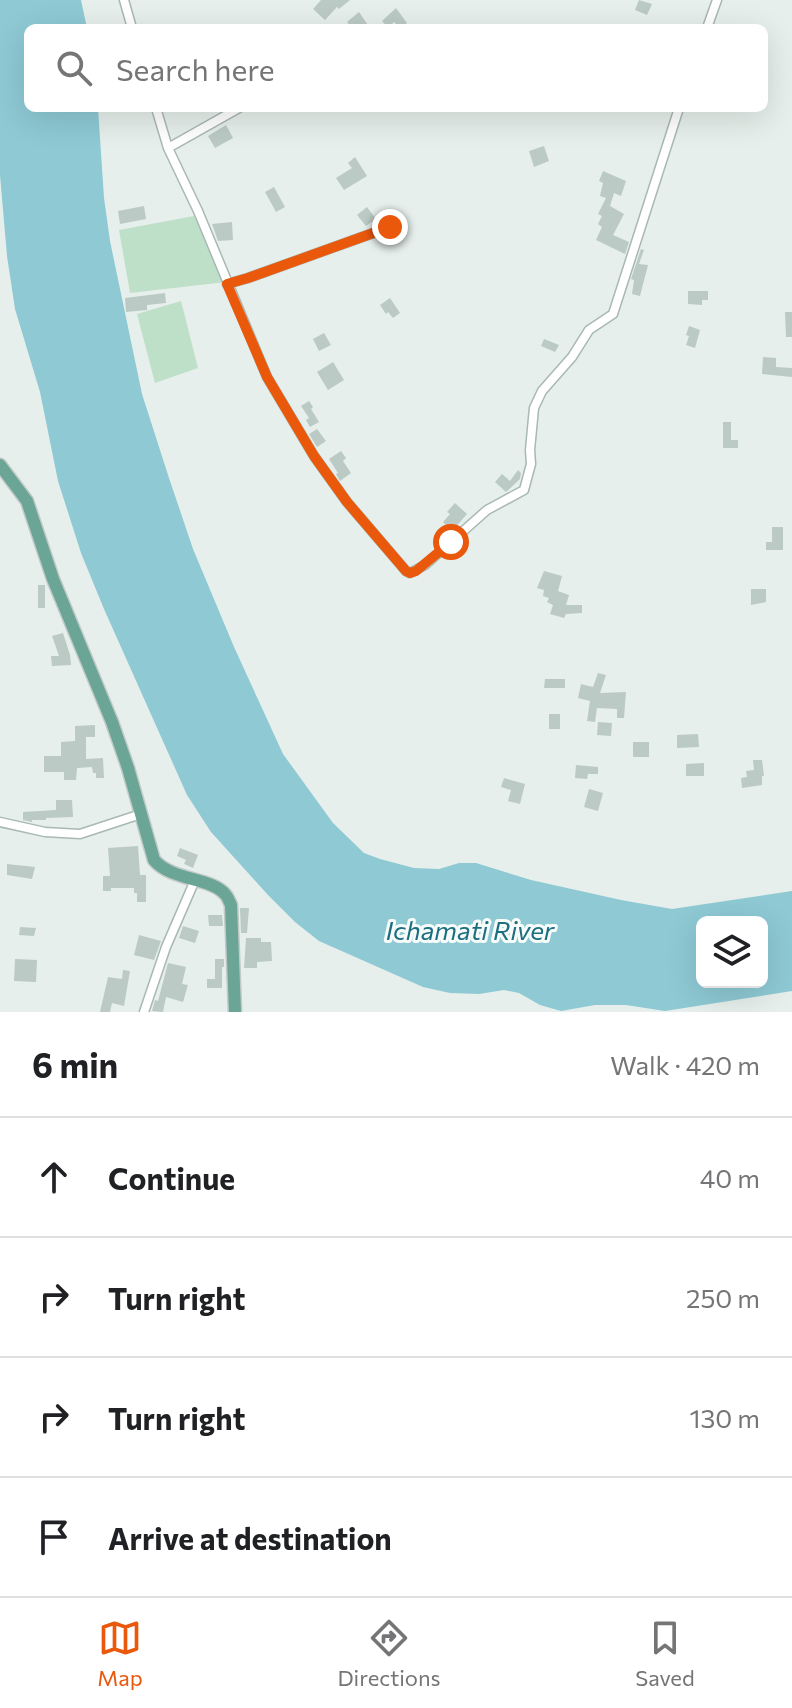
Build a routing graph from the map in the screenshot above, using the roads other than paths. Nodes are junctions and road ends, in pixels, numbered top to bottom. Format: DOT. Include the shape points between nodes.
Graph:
graph roads {
  1 [pos="124,0"];
  2 [pos="717,0"];
  3 [pos="131,24"];
  4 [pos="708,24"];
  5 [pos="157,112"];
  6 [pos="232,112"];
  7 [pos="678,112"];
  8 [pos="168,148"];
  9 [pos="390,227"];
  10 [pos="227,284"];
  11 [pos="0,465"];
  12 [pos="141,814"];
  13 [pos="0,822"];
  14 [pos="195,880"];
  15 [pos="144,1012"];
  16 [pos="235,1012"];
  1 -- 3 [label="street"];
  2 -- 4 [label="street"];
  5 -- 8 [label="street"];
  6 -- 8 [label="street"];
  7 -- 10 [label="street" via="613,314 589,330 534,408 524,490 487,510 416,571 406,571 314,456 267,377"];
  8 -- 10 [label="street"];
  9 -- 10 [label="street"];
  11 -- 12 [label="main road" via="27,501 57,591 112,722"];
  12 -- 13 [label="street" via="80,834"];
  12 -- 14 [label="main road" via="154,860 161,868"];
  14 -- 15 [label="street"];
  14 -- 16 [label="main road" via="226,894 231,905"];
}
